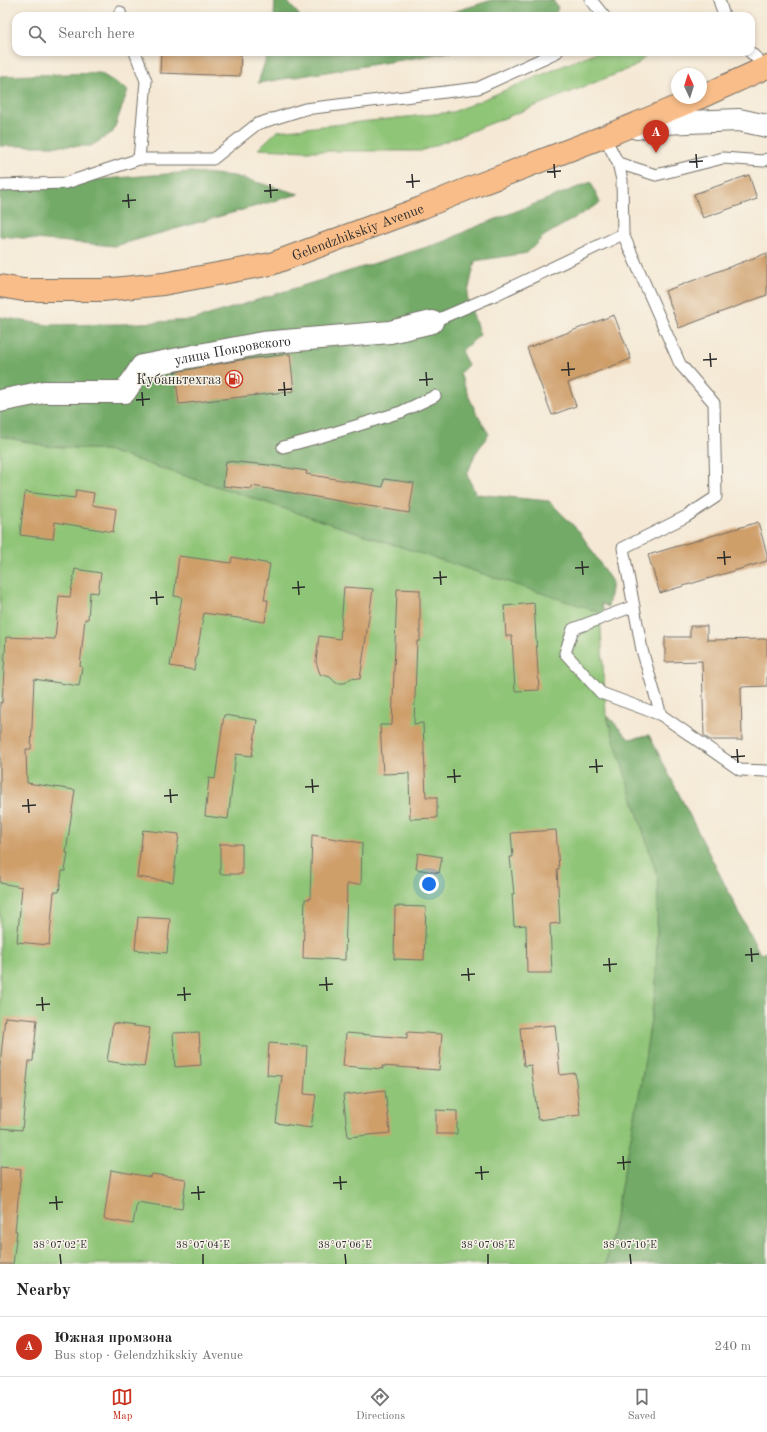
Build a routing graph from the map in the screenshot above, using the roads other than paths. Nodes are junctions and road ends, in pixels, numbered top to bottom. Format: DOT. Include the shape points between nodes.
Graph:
graph roads {
  1 [pos="591,0"];
  2 [pos="719,0"];
  3 [pos="601,12"];
  4 [pos="723,12"];
  5 [pos="137,56"];
  6 [pos="548,56"];
  7 [pos="755,56"];
  8 [pos="767,67"];
  9 [pos="707,94"];
  10 [pos="683,104"];
  11 [pos="767,126"];
  12 [pos="610,134"];
  13 [pos="139,158"];
  14 [pos="767,159"];
  15 [pos="618,163"];
  16 [pos="0,185"];
  17 [pos="623,234"];
  18 [pos="0,286"];
  19 [pos="432,322"];
  20 [pos="435,396"];
  21 [pos="0,401"];
  22 [pos="283,447"];
  23 [pos="634,606"];
  24 [pos="661,715"];
  25 [pos="767,772"];
  1 -- 3 [label="lane"];
  2 -- 4 [label="lane"];
  5 -- 13 [label="lane" via="146,81"];
  6 -- 13 [label="lane" via="478,88 298,111 256,124 213,159"];
  7 -- 8 [label="lane"];
  8 -- 9 [label="main road, Gelendzhikskiy Avenue"];
  10 -- 12 [label="main road, Gelendzhikskiy Avenue"];
  11 -- 12 [label="street" via="738,120 663,123"];
  12 -- 15 [label="lane"];
  12 -- 18 [label="main road, Gelendzhikskiy Avenue" via="271,264 163,284 103,290 23,290"];
  13 -- 16 [label="lane" via="66,183"];
  14 -- 15 [label="lane" via="763,161 723,158 656,175"];
  15 -- 17 [label="lane" via="622,180"];
  17 -- 19 [label="lane"];
  17 -- 23 [label="lane" via="680,364 714,403 716,497 687,516 623,548"];
  19 -- 21 [label="street, улица Покровского" via="390,332 262,343 142,366 125,392 44,392"];
  20 -- 22 [label="lane" via="401,412"];
  23 -- 24 [label="lane" via="642,650"];
  23 -- 24 [label="lane" via="573,629 565,652 601,693"];
  24 -- 25 [label="lane" via="740,770"];
}
